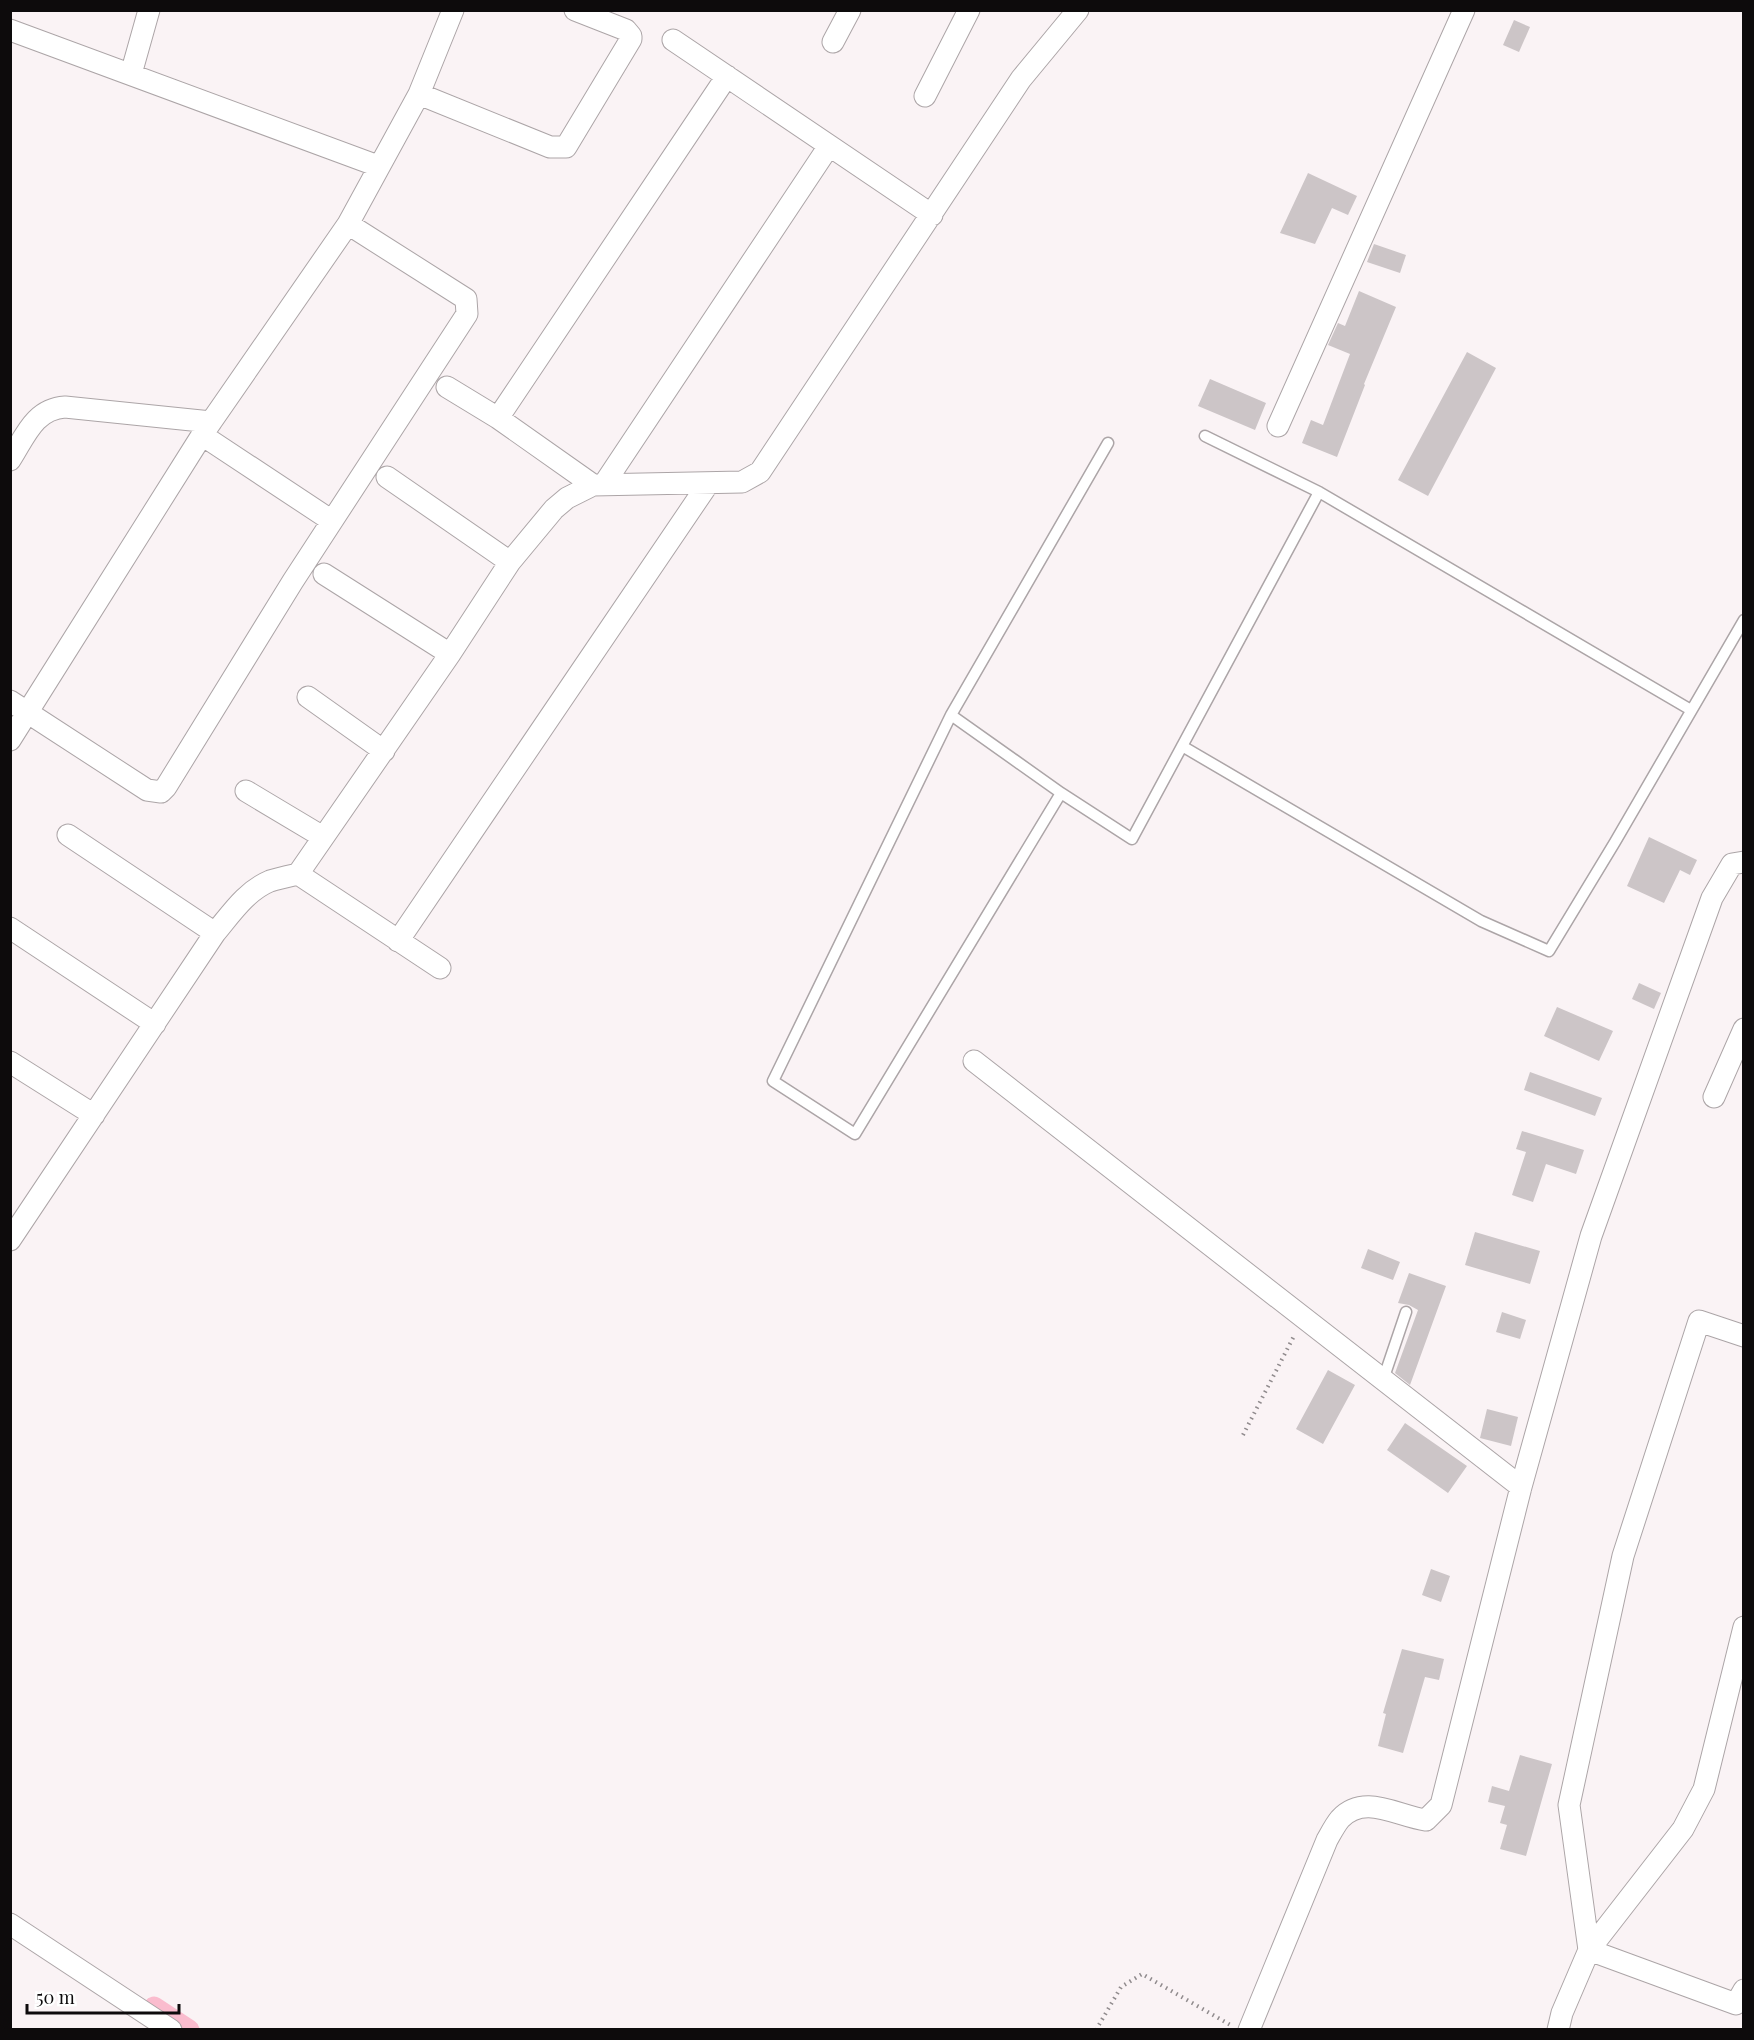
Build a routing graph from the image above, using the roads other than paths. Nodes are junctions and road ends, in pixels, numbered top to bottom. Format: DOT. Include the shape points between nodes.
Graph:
graph roads {
  1 [pos="148,10"];
  2 [pos="453,10"];
  3 [pos="575,10"];
  4 [pos="849,10"];
  5 [pos="969,10"];
  6 [pos="1464,10"];
  7 [pos="1072,15"];
  8 [pos="10,30"];
  9 [pos="673,40"];
  10 [pos="834,42"];
  11 [pos="131,74"];
  12 [pos="726,76"];
  13 [pos="419,94"];
  14 [pos="925,96"];
  15 [pos="829,146"];
  16 [pos="378,166"];
  17 [pos="932,215"];
  18 [pos="348,224"];
  19 [pos="447,387"];
  20 [pos="498,418"];
  21 [pos="1278,426"];
  22 [pos="207,429"];
  23 [pos="1205,436"];
  24 [pos="1108,443"];
  25 [pos="10,460"];
  26 [pos="387,477"];
  27 [pos="708,484"];
  28 [pos="599,485"];
  29 [pos="1319,492"];
  30 [pos="332,521"];
  31 [pos="510,562"];
  32 [pos="324,574"];
  33 [pos="1743,620"];
  34 [pos="450,654"];
  35 [pos="308,697"];
  36 [pos="19,706"];
  37 [pos="1691,710"];
  38 [pos="951,715"];
  39 [pos="10,740"];
  40 [pos="1182,746"];
  41 [pos="384,751"];
  42 [pos="246,791"];
  43 [pos="1061,793"];
  44 [pos="68,835"];
  45 [pos="323,837"];
  46 [pos="1743,862"];
  47 [pos="298,874"];
  48 [pos="10,928"];
  49 [pos="215,933"];
  50 [pos="398,941"];
  51 [pos="440,968"];
  52 [pos="155,1024"];
  53 [pos="1743,1029"];
  54 [pos="974,1061"];
  55 [pos="10,1062"];
  56 [pos="1714,1097"];
  57 [pos="94,1115"];
  58 [pos="10,1240"];
  59 [pos="1406,1312"];
  60 [pos="1743,1336"];
  61 [pos="1383,1380"];
  62 [pos="1521,1487"];
  63 [pos="1743,1627"];
  64 [pos="10,1924"];
  65 [pos="1589,1950"];
  66 [pos="1743,1990"];
  67 [pos="171,2030"];
  68 [pos="1249,2030"];
  69 [pos="1558,2030"];
  1 -- 11 [label="street"];
  2 -- 13 [label="street"];
  3 -- 13 [label="street" via="626,30 631,39 566,147 550,147"];
  4 -- 10 [label="street"];
  5 -- 14 [label="street"];
  6 -- 21 [label="street"];
  7 -- 17 [label="street" via="1021,79"];
  8 -- 11 [label="street"];
  9 -- 12 [label="street"];
  11 -- 16 [label="street"];
  12 -- 15 [label="street"];
  12 -- 20 [label="street"];
  13 -- 16 [label="street"];
  15 -- 17 [label="street"];
  15 -- 28 [label="street"];
  16 -- 18 [label="street"];
  17 -- 27 [label="street" via="760,472 742,482"];
  18 -- 22 [label="street"];
  18 -- 30 [label="street" via="466,299 467,314"];
  19 -- 20 [label="street"];
  20 -- 28 [label="street"];
  22 -- 25 [label="street" via="132,413 53,408 39,416"];
  22 -- 30 [label="street"];
  22 -- 36 [label="street"];
  23 -- 29 [label="lane"];
  24 -- 38 [label="lane"];
  26 -- 31 [label="street"];
  27 -- 28 [label="street"];
  27 -- 50 [label="street"];
  28 -- 31 [label="street" via="567,498 554,509"];
  29 -- 37 [label="lane"];
  29 -- 40 [label="lane"];
  30 -- 36 [label="street" via="161,792 147,790"];
  31 -- 34 [label="street"];
  32 -- 34 [label="street"];
  33 -- 37 [label="lane"];
  34 -- 41 [label="street"];
  35 -- 41 [label="street"];
  36 -- 39 [label="street"];
  37 -- 40 [label="lane" via="1549,951 1480,921"];
  38 -- 43 [label="lane"];
  38 -- 43 [label="lane" via="773,1081 855,1134"];
  40 -- 43 [label="lane" via="1132,839"];
  41 -- 45 [label="street"];
  42 -- 45 [label="street"];
  44 -- 49 [label="street"];
  45 -- 47 [label="street"];
  46 -- 62 [label="street" via="1732,864 1712,898 1591,1236"];
  47 -- 49 [label="street" via="255,889"];
  47 -- 50 [label="street"];
  48 -- 52 [label="street"];
  49 -- 52 [label="street"];
  50 -- 51 [label="street"];
  52 -- 57 [label="street"];
  53 -- 56 [label="street"];
  54 -- 61 [label="street"];
  55 -- 57 [label="street"];
  57 -- 58 [label="street"];
  59 -- 61 [label="lane"];
  60 -- 65 [label="street" via="1699,1321 1623,1556 1569,1805"];
  61 -- 62 [label="street"];
  62 -- 68 [label="street" via="1441,1806 1426,1821 1376,1806 1355,1808 1340,1819 1327,1840"];
  63 -- 65 [label="street" via="1704,1789 1683,1829"];
  64 -- 67 [label="street"];
  65 -- 66 [label="street" via="1736,2004"];
  65 -- 69 [label="street"];
}
